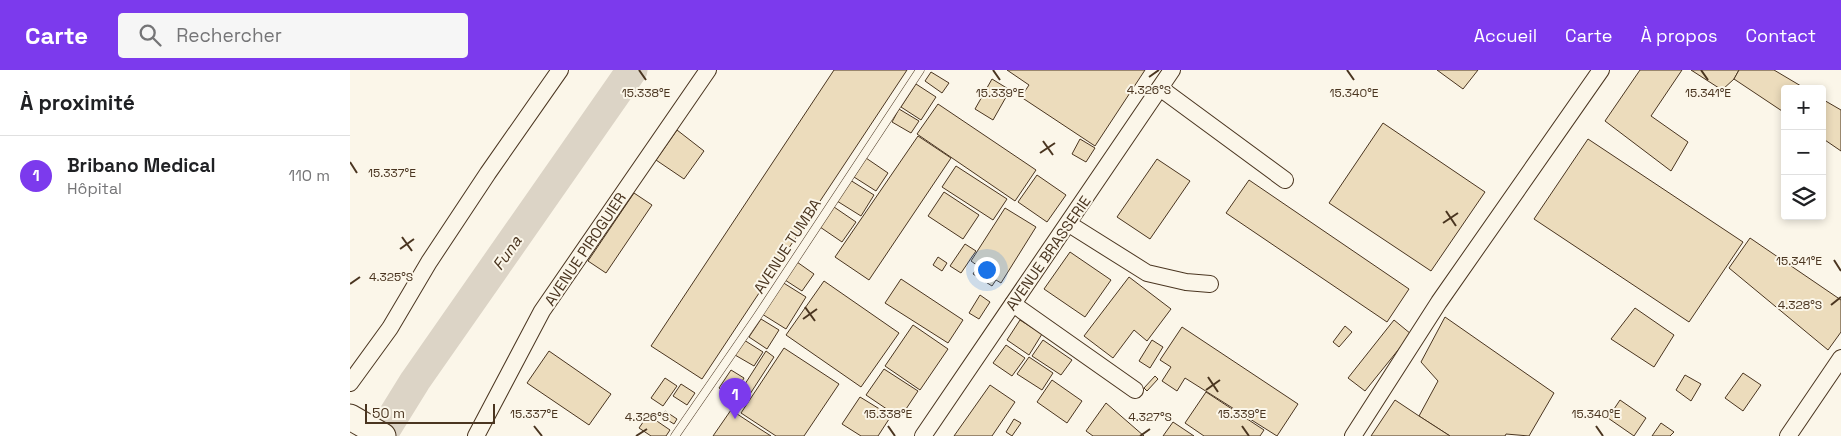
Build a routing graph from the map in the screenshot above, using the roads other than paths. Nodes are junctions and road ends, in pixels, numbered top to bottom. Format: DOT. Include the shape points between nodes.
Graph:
graph roads {
  1 [pos="560,70"];
  2 [pos="708,70"];
  3 [pos="920,70"];
  4 [pos="1172,70"];
  5 [pos="1601,70"];
  6 [pos="1160,88"];
  7 [pos="1285,180"];
  8 [pos="1069,224"];
  9 [pos="1210,284"];
  10 [pos="1013,304"];
  11 [pos="1841,358"];
  12 [pos="350,383"];
  13 [pos="1135,390"];
  14 [pos="476,436"];
  15 [pos="675,436"];
  16 [pos="923,436"];
  17 [pos="1353,436"];
  18 [pos="1788,436"];
  1 -- 12 [label="street" via="429,262 390,328"];
  2 -- 14 [label="street, AVENUE PIROGUIER" via="542,311"];
  3 -- 15 [label="lane, AVENUE TUMBA" via="757,318"];
  4 -- 6 [label="street, AVENUE BRASSERIE"];
  5 -- 17 [label="street" via="1439,302"];
  6 -- 7 [label="street"];
  6 -- 8 [label="street, AVENUE BRASSERIE"];
  8 -- 9 [label="street" via="1147,273"];
  8 -- 10 [label="street, AVENUE BRASSERIE"];
  10 -- 13 [label="street"];
  10 -- 16 [label="street, AVENUE BRASSERIE"];
  11 -- 18 [label="street"];
}
